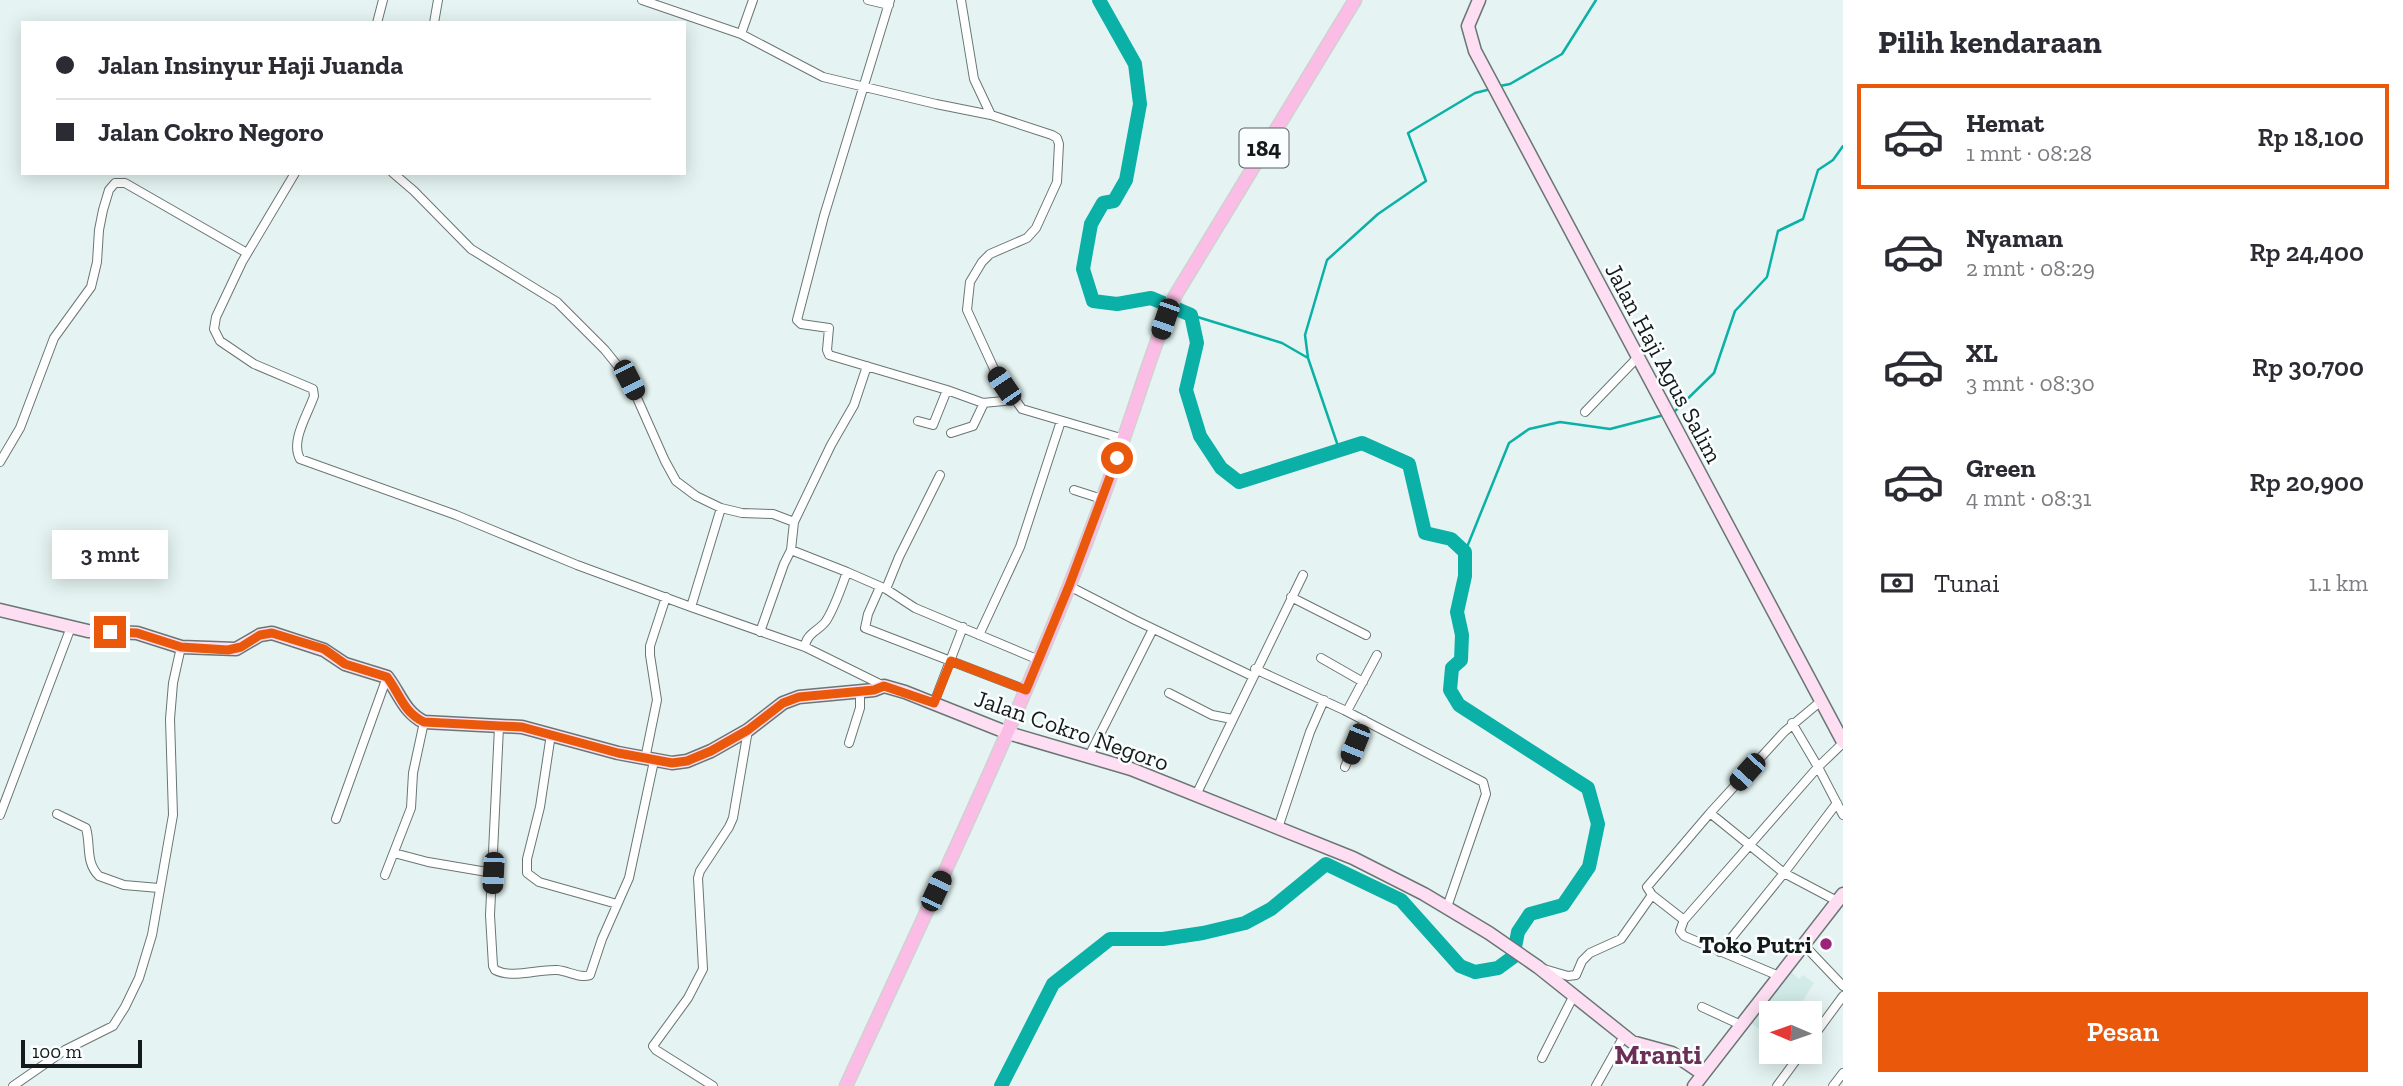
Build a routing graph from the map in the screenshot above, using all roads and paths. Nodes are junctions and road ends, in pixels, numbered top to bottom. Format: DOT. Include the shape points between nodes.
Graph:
graph roads {
  1 [pos="383,0"];
  2 [pos="438,0"];
  3 [pos="642,0"];
  4 [pos="753,0"];
  5 [pos="868,0"];
  6 [pos="961,0"];
  7 [pos="1355,0"];
  8 [pos="1479,0"];
  9 [pos="890,2"];
  10 [pos="378,21"];
  11 [pos="434,21"];
  12 [pos="741,34"];
  13 [pos="864,88"];
  14 [pos="990,115"];
  15 [pos="294,175"];
  16 [pos="395,175"];
  17 [pos="247,253"];
  18 [pos="1637,358"];
  19 [pos="867,366"];
  20 [pos="947,390"];
  21 [pos="1014,400"];
  22 [pos="984,403"];
  23 [pos="1585,412"];
  24 [pos="918,421"];
  25 [pos="1061,421"];
  26 [pos="951,433"];
  27 [pos="1124,439"];
  28 [pos="0,462"];
  29 [pos="940,475"];
  30 [pos="1074,490"];
  31 [pos="1102,499"];
  32 [pos="721,508"];
  33 [pos="794,522"];
  34 [pos="791,550"];
  35 [pos="847,572"];
  36 [pos="1303,575"];
  37 [pos="1069,586"];
  38 [pos="883,588"];
  39 [pos="666,597"];
  40 [pos="1291,597"];
  41 [pos="691,607"];
  42 [pos="0,610"];
  43 [pos="71,627"];
  44 [pos="963,627"];
  45 [pos="1153,629"];
  46 [pos="760,632"];
  47 [pos="979,635"];
  48 [pos="1366,635"];
  49 [pos="181,647"];
  50 [pos="805,647"];
  51 [pos="1377,655"];
  52 [pos="1321,658"];
  53 [pos="1039,660"];
  54 [pos="951,661"];
  55 [pos="1254,673"];
  56 [pos="387,677"];
  57 [pos="1363,682"];
  58 [pos="884,686"];
  59 [pos="1026,690"];
  60 [pos="860,691"];
  61 [pos="1169,693"];
  62 [pos="1324,700"];
  63 [pos="1821,701"];
  64 [pos="934,703"];
  65 [pos="1346,711"];
  66 [pos="1232,719"];
  67 [pos="1364,720"];
  68 [pos="424,722"];
  69 [pos="1792,723"];
  70 [pos="499,727"];
  71 [pos="748,730"];
  72 [pos="1008,733"];
  73 [pos="551,734"];
  74 [pos="1843,742"];
  75 [pos="849,743"];
  76 [pos="1089,756"];
  77 [pos="650,760"];
  78 [pos="1818,766"];
  79 [pos="1345,767"];
  80 [pos="1196,795"];
  81 [pos="1837,803"];
  82 [pos="1710,813"];
  83 [pos="57,814"];
  84 [pos="0,815"];
  85 [pos="1843,815"];
  86 [pos="336,818"];
  87 [pos="1278,828"];
  88 [pos="1749,844"];
  89 [pos="394,853"];
  90 [pos="493,873"];
  91 [pos="1784,873"];
  92 [pos="385,876"];
  93 [pos="159,888"];
  94 [pos="1651,895"];
  95 [pos="1840,897"];
  96 [pos="617,904"];
  97 [pos="1447,907"];
  98 [pos="1684,920"];
  99 [pos="1803,944"];
  100 [pos="1720,952"];
  101 [pos="1538,967"];
  102 [pos="1779,976"];
  103 [pos="1842,981"];
  104 [pos="1574,995"];
  105 [pos="1843,996"];
  106 [pos="1702,1007"];
  107 [pos="1741,1025"];
  108 [pos="1822,1025"];
  109 [pos="1624,1036"];
  110 [pos="1542,1058"];
  111 [pos="1793,1064"];
  112 [pos="1843,1073"];
  113 [pos="1703,1074"];
  114 [pos="13,1086"];
  115 [pos="713,1086"];
  116 [pos="846,1086"];
  117 [pos="1597,1086"];
  118 [pos="1694,1086"];
  119 [pos="1777,1086"];
  120 [pos="1833,1086"];
  1 -- 10 [label="street"];
  2 -- 11 [label="street"];
  3 -- 12 [label="street"];
  4 -- 12 [label="street"];
  5 -- 9 [label="street"];
  6 -- 14 [label="street" via="974,79"];
  7 -- 27 [label="main road, 184" via="1175,296"];
  8 -- 18 [label="street, Jalan Haji Agus Salim" via="1470,17 1475,51"];
  9 -- 13 [label="street"];
  12 -- 13 [label="street" via="811,72"];
  13 -- 14 [label="street"];
  13 -- 19 [label="street" via="797,320 828,328 829,355"];
  14 -- 21 [label="street" via="1052,135 1059,144 1057,181 1036,228 1027,238 990,254 968,290 971,321"];
  15 -- 17 [label="street"];
  16 -- 32 [label="street" via="471,249 544,293 572,316 629,380 676,481"];
  17 -- 28 [label="street" via="125,183 115,183 103,210 91,287 54,338 20,428"];
  17 -- 39 [label="street" via="216,317 216,336 254,364 313,389 297,442 300,459"];
  18 -- 23 [label="street"];
  18 -- 63 [label="street, Jalan Haji Agus Salim"];
  19 -- 20 [label="street"];
  19 -- 33 [label="street" via="854,405"];
  20 -- 22 [label="street"];
  20 -- 24 [label="street" via="933,425"];
  21 -- 22 [label="street"];
  21 -- 25 [label="street" via="1028,413"];
  22 -- 26 [label="street" via="973,426"];
  25 -- 27 [label="street"];
  25 -- 47 [label="street" via="1020,547"];
  27 -- 31 [label="main road, 184"];
  29 -- 38 [label="street"];
  30 -- 31 [label="street"];
  31 -- 37 [label="main road, 184"];
  32 -- 33 [label="street" via="773,514"];
  32 -- 41 [label="street"];
  33 -- 34 [label="street"];
  34 -- 35 [label="street"];
  34 -- 46 [label="street"];
  35 -- 38 [label="street"];
  35 -- 50 [label="street" via="825,622 806,639"];
  36 -- 40 [label="street"];
  37 -- 45 [label="street"];
  37 -- 53 [label="main road, 184"];
  38 -- 44 [label="street" via="915,608"];
  38 -- 54 [label="street" via="864,628"];
  39 -- 41 [label="street"];
  39 -- 77 [label="street" via="650,646 657,700"];
  40 -- 48 [label="street"];
  40 -- 55 [label="street"];
  41 -- 46 [label="street"];
  42 -- 43 [label="street"];
  43 -- 49 [label="street" via="137,633"];
  43 -- 84 [label="street"];
  44 -- 47 [label="street"];
  44 -- 54 [label="street"];
  45 -- 55 [label="street"];
  45 -- 76 [label="street"];
  46 -- 50 [label="street"];
  47 -- 53 [label="street"];
  49 -- 56 [label="street" via="236,649 272,633 324,649 345,664"];
  49 -- 93 [label="street" via="170,719 173,815"];
  50 -- 58 [label="street"];
  51 -- 57 [label="street"];
  52 -- 57 [label="street"];
  53 -- 59 [label="main road, 184"];
  54 -- 59 [label="street"];
  54 -- 64 [label="street"];
  55 -- 62 [label="street"];
  55 -- 66 [label="street"];
  56 -- 68 [label="street" via="406,709"];
  56 -- 86 [label="street"];
  57 -- 65 [label="street"];
  58 -- 60 [label="street"];
  58 -- 64 [label="street, Jalan Cokro Negoro"];
  59 -- 72 [label="main road, 184"];
  60 -- 71 [label="street" via="799,697 783,703"];
  60 -- 75 [label="street" via="860,708"];
  61 -- 66 [label="street" via="1212,715"];
  62 -- 65 [label="street"];
  62 -- 87 [label="street"];
  63 -- 69 [label="street"];
  63 -- 74 [label="street, Jalan Haji Agus Salim"];
  64 -- 72 [label="street, Jalan Cokro Negoro"];
  65 -- 67 [label="street"];
  66 -- 80 [label="street"];
  67 -- 79 [label="street"];
  67 -- 97 [label="street" via="1485,785 1482,808"];
  68 -- 70 [label="street"];
  68 -- 89 [label="street" via="411,808"];
  69 -- 78 [label="street"];
  69 -- 82 [label="street"];
  70 -- 73 [label="street"];
  70 -- 90 [label="street"];
  71 -- 77 [label="street" via="687,761"];
  71 -- 115 [label="street" via="733,818 698,878 703,969 688,998 653,1044"];
  72 -- 76 [label="street, Jalan Cokro Negoro"];
  72 -- 116 [label="main road, 184"];
  73 -- 77 [label="street"];
  73 -- 96 [label="street" via="527,873 539,882"];
  74 -- 78 [label="street"];
  76 -- 80 [label="street, Jalan Cokro Negoro"];
  77 -- 96 [label="street" via="629,878"];
  78 -- 81 [label="street"];
  78 -- 88 [label="street"];
  80 -- 87 [label="street, Jalan Cokro Negoro"];
  81 -- 85 [label="street"];
  81 -- 91 [label="street"];
  82 -- 88 [label="street"];
  82 -- 94 [label="street" via="1651,881 1647,890"];
  83 -- 93 [label="street" via="86,828 89,857 99,876 124,885"];
  87 -- 97 [label="street, Jalan Cokro Negoro" via="1353,858"];
  88 -- 91 [label="street"];
  88 -- 98 [label="street"];
  89 -- 90 [label="street"];
  89 -- 92 [label="street"];
  90 -- 96 [label="street" via="493,962 495,970 503,974 556,970 590,975"];
  91 -- 95 [label="street"];
  91 -- 100 [label="street"];
  93 -- 114 [label="street" via="149,948 117,1021"];
  94 -- 98 [label="street"];
  94 -- 101 [label="street" via="1620,939 1590,953 1576,975"];
  95 -- 99 [label="street"];
  97 -- 101 [label="street, Jalan Cokro Negoro"];
  98 -- 100 [label="street" via="1681,934"];
  99 -- 102 [label="street"];
  99 -- 103 [label="street"];
  100 -- 102 [label="street"];
  101 -- 104 [label="street, Jalan Cokro Negoro"];
  102 -- 107 [label="street"];
  104 -- 109 [label="street, Jalan Cokro Negoro"];
  104 -- 110 [label="street"];
  105 -- 108 [label="street"];
  106 -- 107 [label="street"];
  107 -- 113 [label="street"];
  109 -- 113 [label="street, Jalan Cokro Negoro" via="1680,1057"];
  109 -- 117 [label="street"];
  111 -- 119 [label="street"];
  112 -- 120 [label="street"];
  113 -- 118 [label="street"];
}
